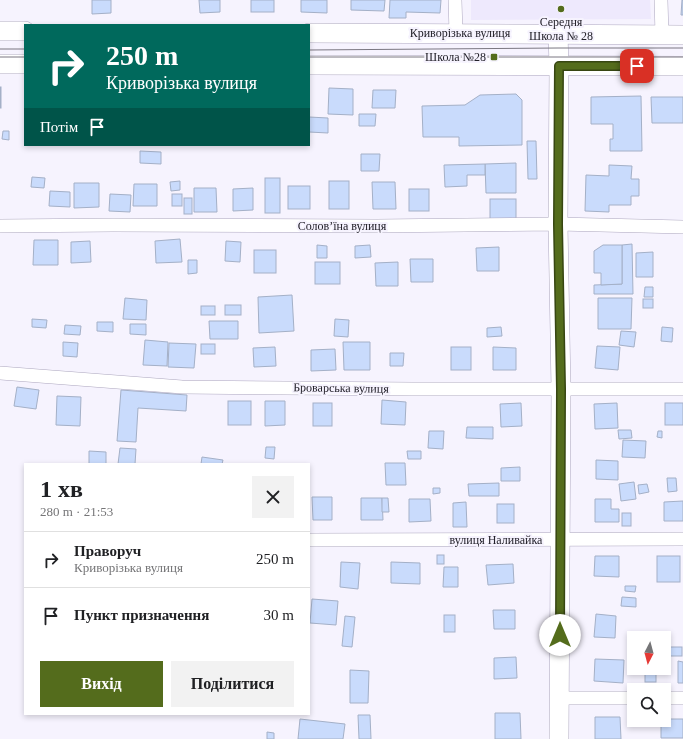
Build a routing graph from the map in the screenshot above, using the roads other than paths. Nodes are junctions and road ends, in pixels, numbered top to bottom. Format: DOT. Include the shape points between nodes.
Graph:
graph roads {
  1 [pos="455,0"];
  2 [pos="661,0"];
  3 [pos="0,31"];
  4 [pos="24,31"];
  5 [pos="310,33"];
  6 [pos="456,33"];
  7 [pos="558,34"];
  8 [pos="662,35"];
  9 [pos="683,35"];
  10 [pos="0,64"];
  11 [pos="24,64"];
  12 [pos="310,65"];
  13 [pos="559,66"];
  14 [pos="683,66"];
  15 [pos="558,224"];
  16 [pos="0,226"];
  17 [pos="683,227"];
  18 [pos="0,373"];
  19 [pos="561,389"];
  20 [pos="683,389"];
  21 [pos="683,539"];
  22 [pos="310,540"];
  23 [pos="560,540"];
  24 [pos="559,698"];
  25 [pos="627,698"];
  26 [pos="671,698"];
  27 [pos="683,698"];
  28 [pos="559,739"];
  1 -- 6 [label="street"];
  2 -- 8 [label="street"];
  3 -- 4 [label="main road"];
  5 -- 6 [label="main road, Криворізька вулиця"];
  6 -- 7 [label="main road, Криворізька вулиця"];
  7 -- 8 [label="main road, Криворізька вулиця"];
  7 -- 13 [label="main road"];
  8 -- 9 [label="main road, Криворізька вулиця"];
  10 -- 11 [label="main road"];
  12 -- 13 [label="main road"];
  13 -- 14 [label="main road"];
  13 -- 15 [label="main road"];
  15 -- 16 [label="street, Соловʼїна вулиця"];
  15 -- 17 [label="street, Соловʼїна вулиця"];
  15 -- 19 [label="main road"];
  18 -- 19 [label="street, Броварська вулиця" via="182,387"];
  19 -- 20 [label="street, Броварська вулиця"];
  19 -- 23 [label="main road"];
  21 -- 23 [label="street, вулиця Наливайка"];
  22 -- 23 [label="street, вулиця Наливайка"];
  23 -- 24 [label="main road"];
  24 -- 25 [label="street"];
  24 -- 28 [label="main road"];
  26 -- 27 [label="street"];
}
